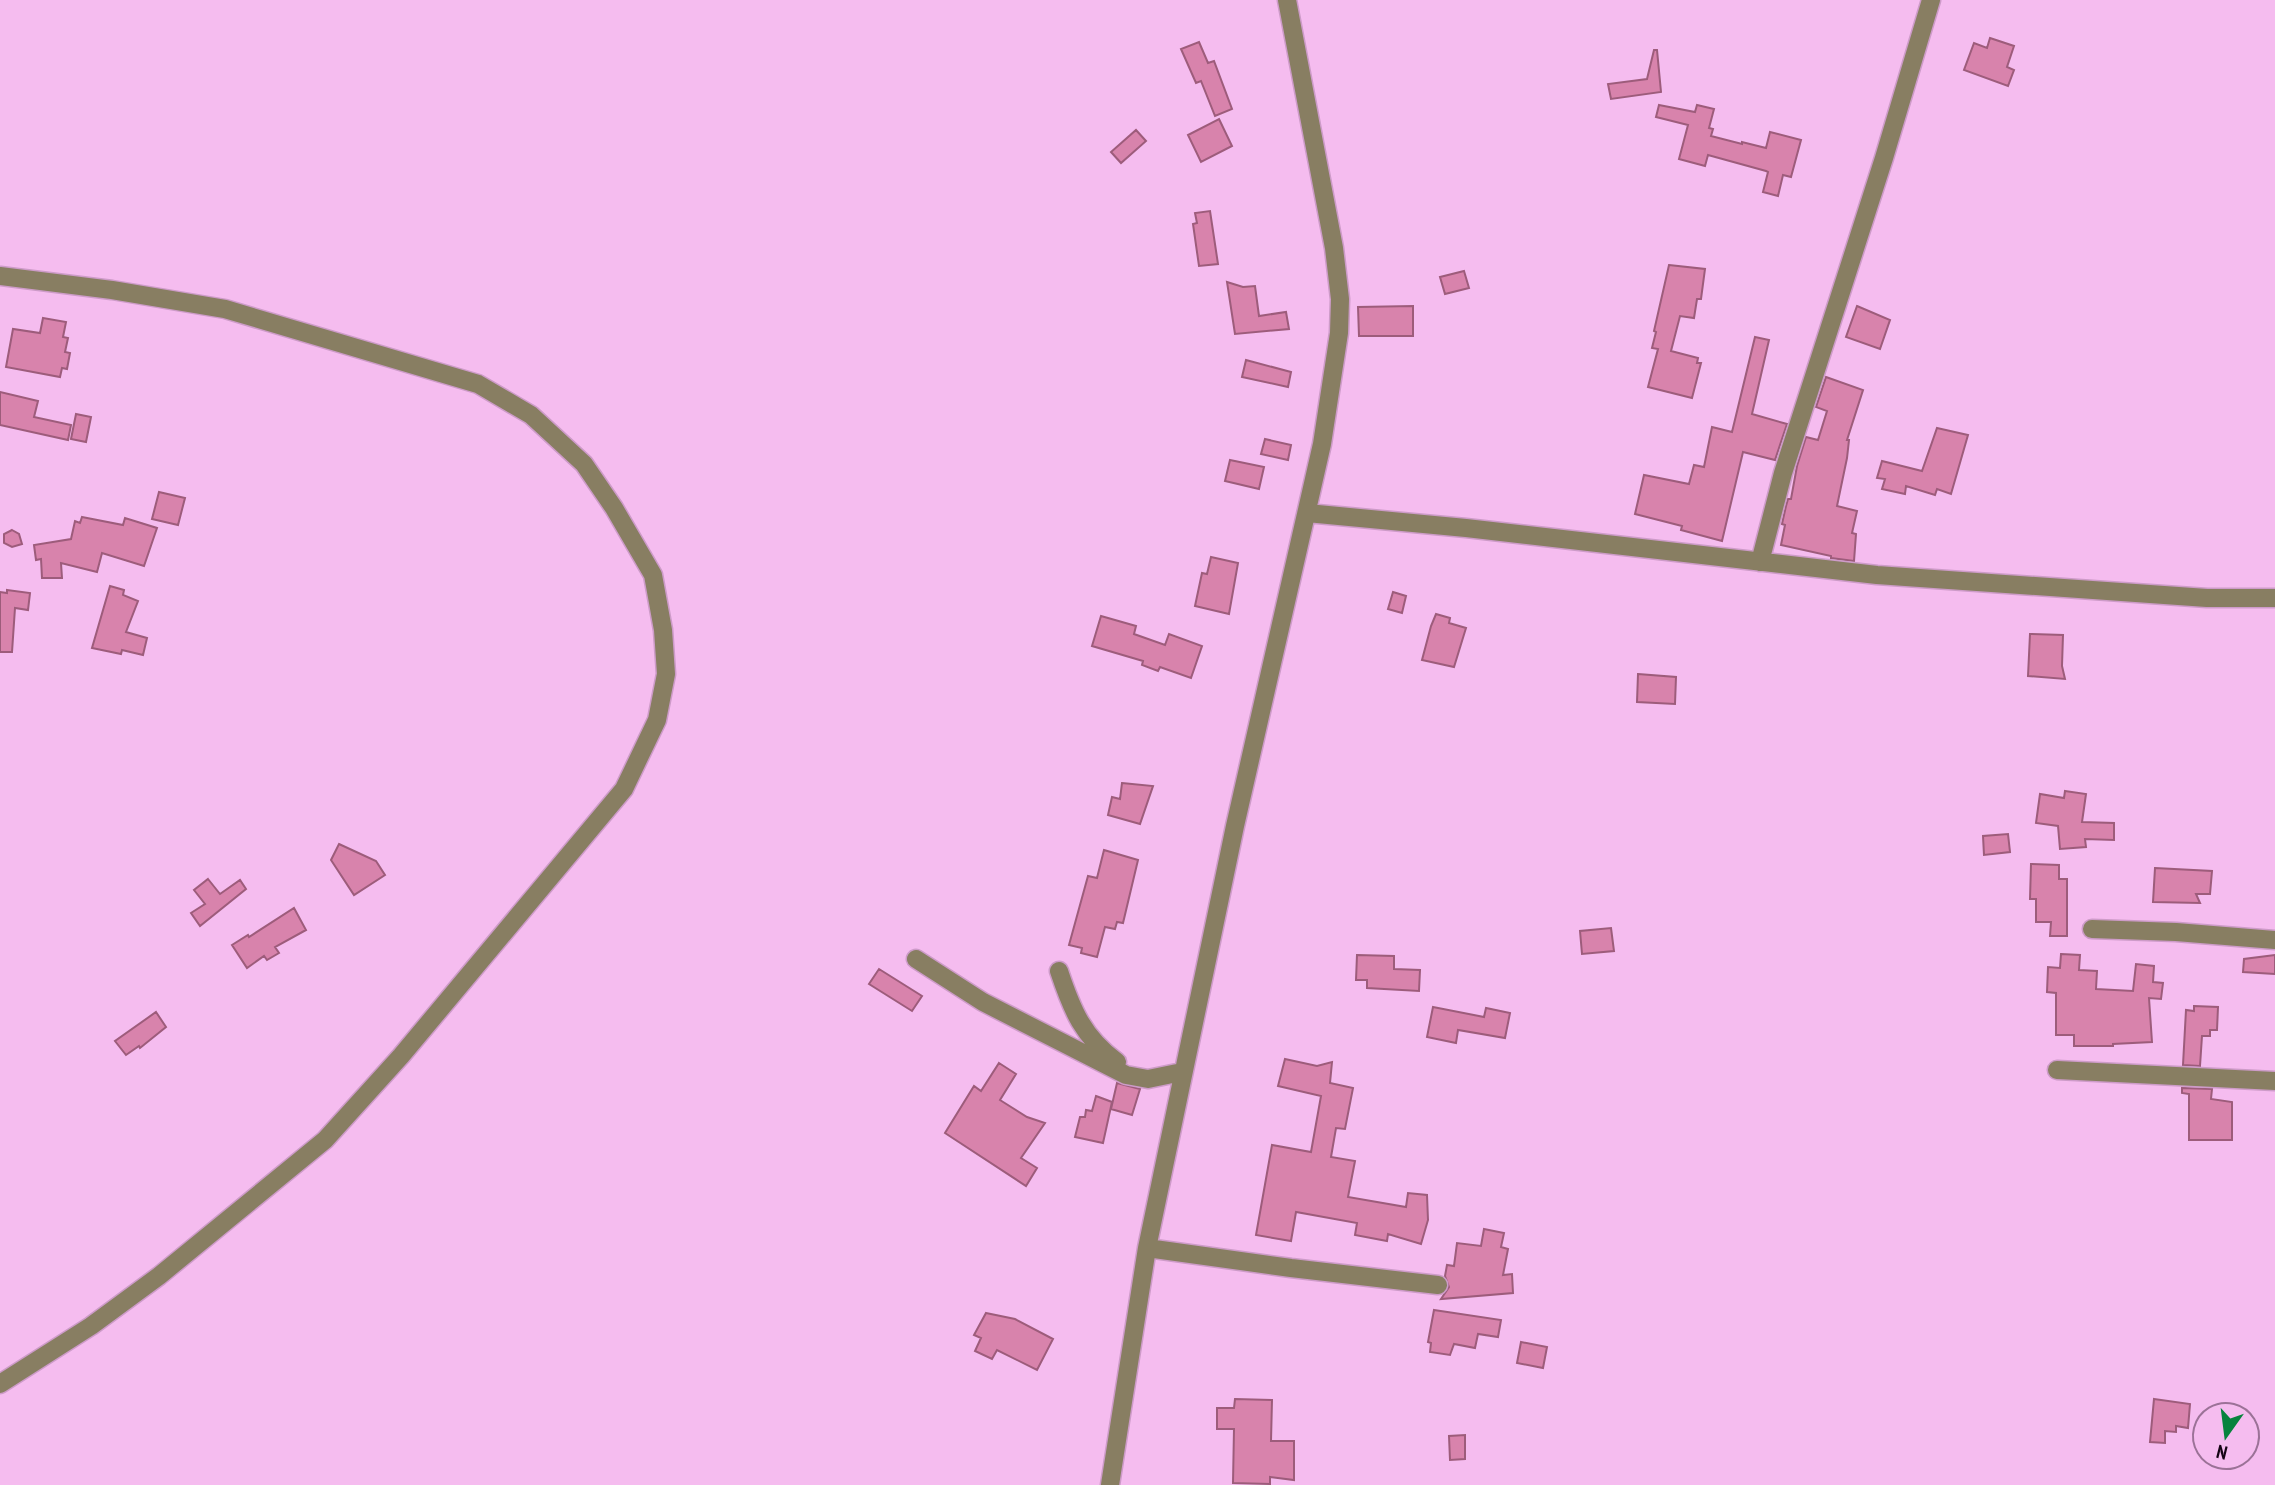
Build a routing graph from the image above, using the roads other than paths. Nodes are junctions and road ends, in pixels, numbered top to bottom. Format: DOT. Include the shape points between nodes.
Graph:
graph roads {
  1 [pos="1287,0"];
  2 [pos="1931,0"];
  3 [pos="0,276"];
  4 [pos="1307,513"];
  5 [pos="1760,562"];
  6 [pos="2275,598"];
  7 [pos="2092,929"];
  8 [pos="2275,940"];
  9 [pos="916,959"];
  10 [pos="1059,971"];
  11 [pos="2057,1070"];
  12 [pos="1182,1072"];
  13 [pos="1148,1079"];
  14 [pos="2275,1081"];
  15 [pos="1147,1248"];
  16 [pos="1438,1285"];
  17 [pos="0,1384"];
  18 [pos="1110,1485"];
  1 -- 4 [label="street" via="1340,299 1333,384"];
  2 -- 5 [label="street" via="1790,448"];
  3 -- 17 [label="street" via="225,309 478,384 531,415 584,464 653,575 666,674 657,720 624,789 325,1140 159,1276"];
  4 -- 5 [label="street"];
  4 -- 12 [label="street"];
  5 -- 6 [label="street" via="2207,598"];
  7 -- 8 [label="street"];
  9 -- 13 [label="street" via="983,1002 1126,1075"];
  10 -- 13 [label="street" via="1072,1011 1089,1037 1126,1069"];
  11 -- 14 [label="street"];
  12 -- 13 [label="street"];
  12 -- 15 [label="street"];
  15 -- 16 [label="street"];
  15 -- 18 [label="street"];
}
